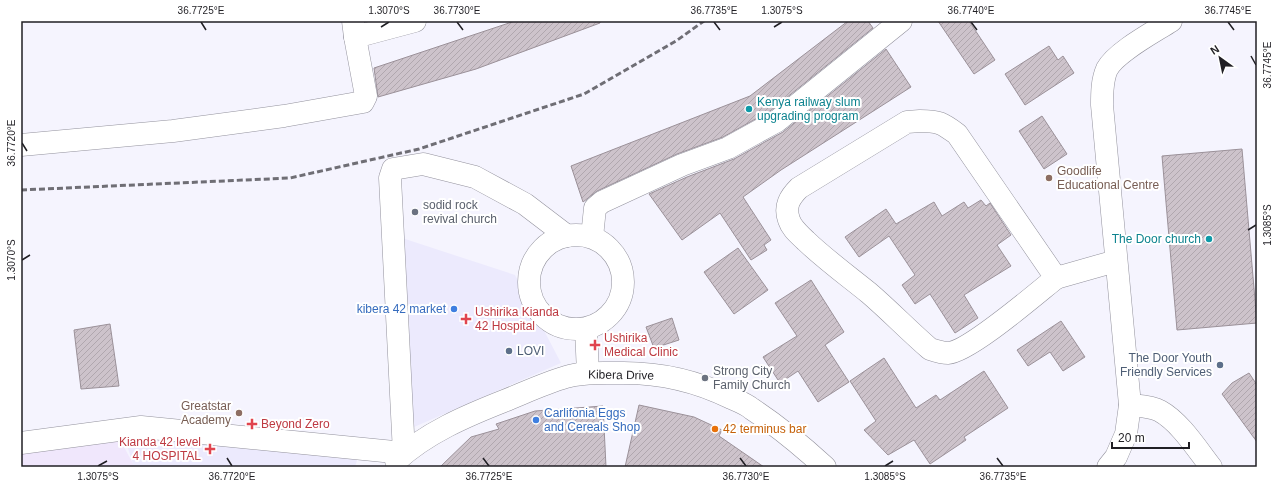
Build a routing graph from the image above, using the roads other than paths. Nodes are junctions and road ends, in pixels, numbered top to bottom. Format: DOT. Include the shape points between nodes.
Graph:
graph roads {
  1 [pos="415,21"];
  2 [pos="901,21"];
  3 [pos="1171,21"];
  4 [pos="354,29"];
  5 [pos="21,146"];
  6 [pos="567,236"];
  7 [pos="592,237"];
  8 [pos="1116,261"];
  9 [pos="1056,278"];
  10 [pos="586,329"];
  11 [pos="588,373"];
  12 [pos="1130,405"];
  13 [pos="21,443"];
  14 [pos="397,460"];
  15 [pos="825,467"];
  16 [pos="1108,467"];
  17 [pos="1212,467"];
  1 -- 4 [label="street"];
  2 -- 7 [label="street" via="777,121 728,148 682,165 602,202 595,208"];
  3 -- 8 [label="street" via="1118,55 1108,68 1102,84"];
  4 -- 5 [label="street" via="366,96 363,102 173,131"];
  6 -- 7 [label="street"];
  6 -- 10 [label="street" via="544,247 531,268 529,292 540,314 561,328"];
  6 -- 14 [label="street" via="525,204 475,177 423,164 393,169 390,178"];
  7 -- 10 [label="street" via="612,251 623,273 622,297 608,318"];
  8 -- 9 [label="street"];
  8 -- 12 [label="street"];
  9 -- 9 [label="street" via="957,134 934,121 908,122 799,188 787,204 788,219 792,227 930,349 949,353 961,349 982,336"];
  10 -- 11 [label="street"];
  11 -- 14 [label="street, Kibera Drive" via="567,377 486,408 436,432"];
  11 -- 15 [label="street, Kibera Drive" via="630,372 665,375 716,391 751,408 794,439"];
  12 -- 16 [label="street" via="1126,434 1116,457"];
  12 -- 17 [label="street" via="1160,411 1177,424"];
  13 -- 14 [label="street" via="141,427"];
}
